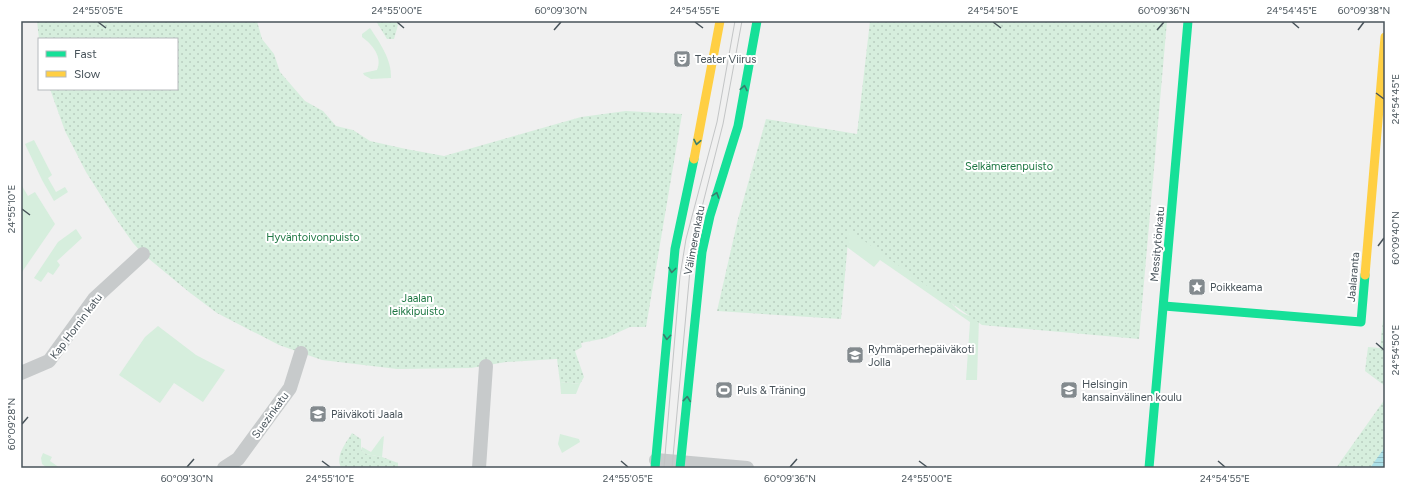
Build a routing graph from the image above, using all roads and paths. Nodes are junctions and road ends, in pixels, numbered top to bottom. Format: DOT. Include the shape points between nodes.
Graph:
graph roads {
  1 [pos="720,21"];
  2 [pos="757,21"];
  3 [pos="1188,21"];
  4 [pos="1385,37"];
  5 [pos="143,254"];
  6 [pos="1164,306"];
  7 [pos="301,352"];
  8 [pos="486,366"];
  9 [pos="21,373"];
  10 [pos="656,464"];
  11 [pos="680,465"];
  12 [pos="224,468"];
  13 [pos="479,468"];
  14 [pos="747,468"];
  15 [pos="1149,468"];
  1 -- 10 [label="street, Välimerenkatu, one-way" via="678,229"];
  11 -- 2 [label="street, Välimerenkatu, one-way" via="702,252 710,216 738,126"];
  3 -- 6 [label="street, Messitytönkatu"];
  4 -- 6 [label="street, Jaalaranta" via="1361,322"];
  5 -- 9 [label="street, Kap Hornin katu" via="94,299 49,362"];
  6 -- 15 [label="street, Messitytönkatu"];
  7 -- 12 [label="street, Suezinkatu" via="290,388 238,459"];
  8 -- 13 [label="street"];
  10 -- 11 [label="street"];
  11 -- 14 [label="street"];
}
